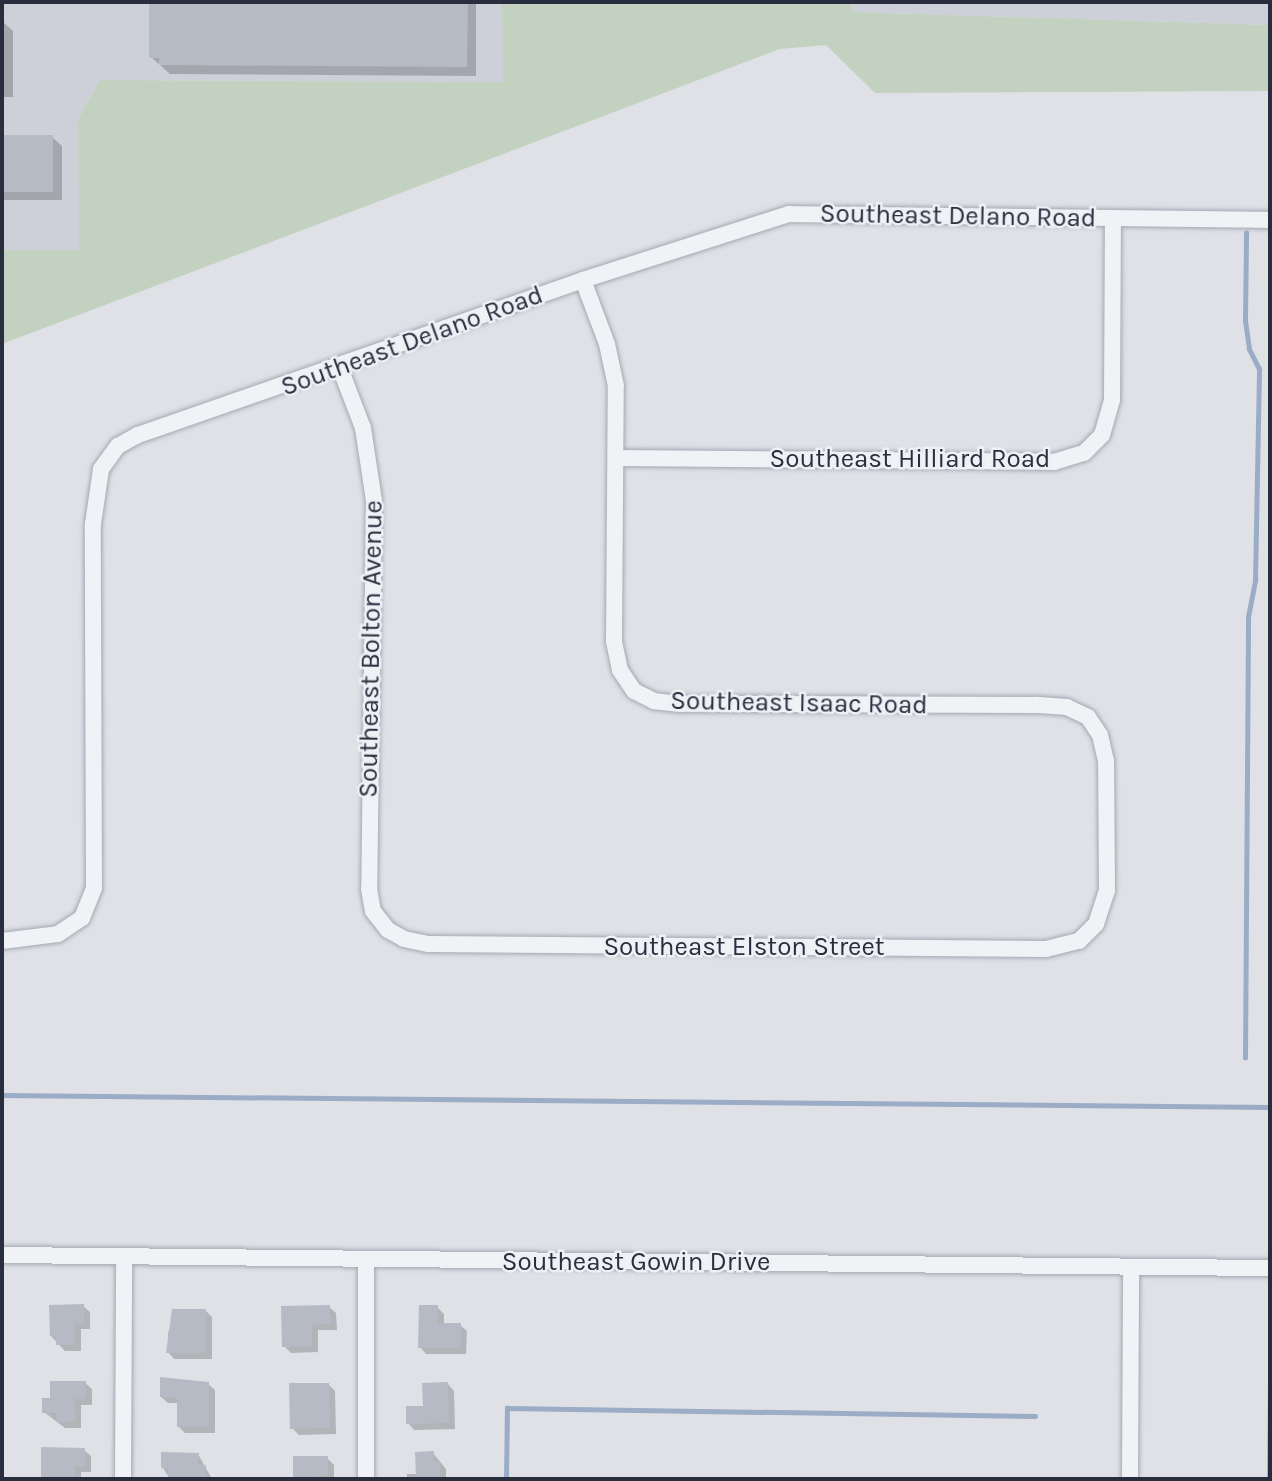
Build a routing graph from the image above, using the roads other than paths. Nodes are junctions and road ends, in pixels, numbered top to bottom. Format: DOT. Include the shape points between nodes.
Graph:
graph roads {
  1 [pos="1113,218"];
  2 [pos="1270,220"];
  3 [pos="583,280"];
  4 [pos="340,368"];
  5 [pos="617,458"];
  6 [pos="1096,925"];
  7 [pos="388,930"];
  8 [pos="2,941"];
  9 [pos="2,1255"];
  10 [pos="124,1257"];
  11 [pos="366,1260"];
  12 [pos="1131,1267"];
  13 [pos="1270,1268"];
  14 [pos="123,1479"];
  15 [pos="366,1479"];
  16 [pos="1130,1479"];
  1 -- 2 [label="street, Southeast Delano Road"];
  1 -- 3 [label="street, Southeast Delano Road" via="789,214"];
  1 -- 5 [label="street, Southeast Hilliard Road" via="1112,400 1102,435 1084,453 1054,462"];
  3 -- 4 [label="street, Southeast Delano Road"];
  3 -- 5 [label="street, Southeast Isaac Road" via="617,386"];
  4 -- 7 [label="street, Southeast Bolton Avenue" via="363,428 373,490 369,889 373,911"];
  4 -- 8 [label="street, Southeast Delano Road" via="138,435 118,446 101,469 93,524 93,888 82,918 58,934"];
  5 -- 6 [label="street, Southeast Isaac Road" via="614,641 620,670 634,691 654,701 681,704 1036,705 1067,707 1088,717 1100,735 1107,761 1107,891"];
  6 -- 7 [label="street, Southeast Elston Street" via="1079,941 1046,950 428,944"];
  9 -- 10 [label="street, Southeast Gowin Drive"];
  10 -- 11 [label="street, Southeast Gowin Drive"];
  10 -- 14 [label="street"];
  11 -- 12 [label="street, Southeast Gowin Drive"];
  11 -- 15 [label="street"];
  12 -- 13 [label="street, Southeast Gowin Drive"];
  12 -- 16 [label="street"];
}
